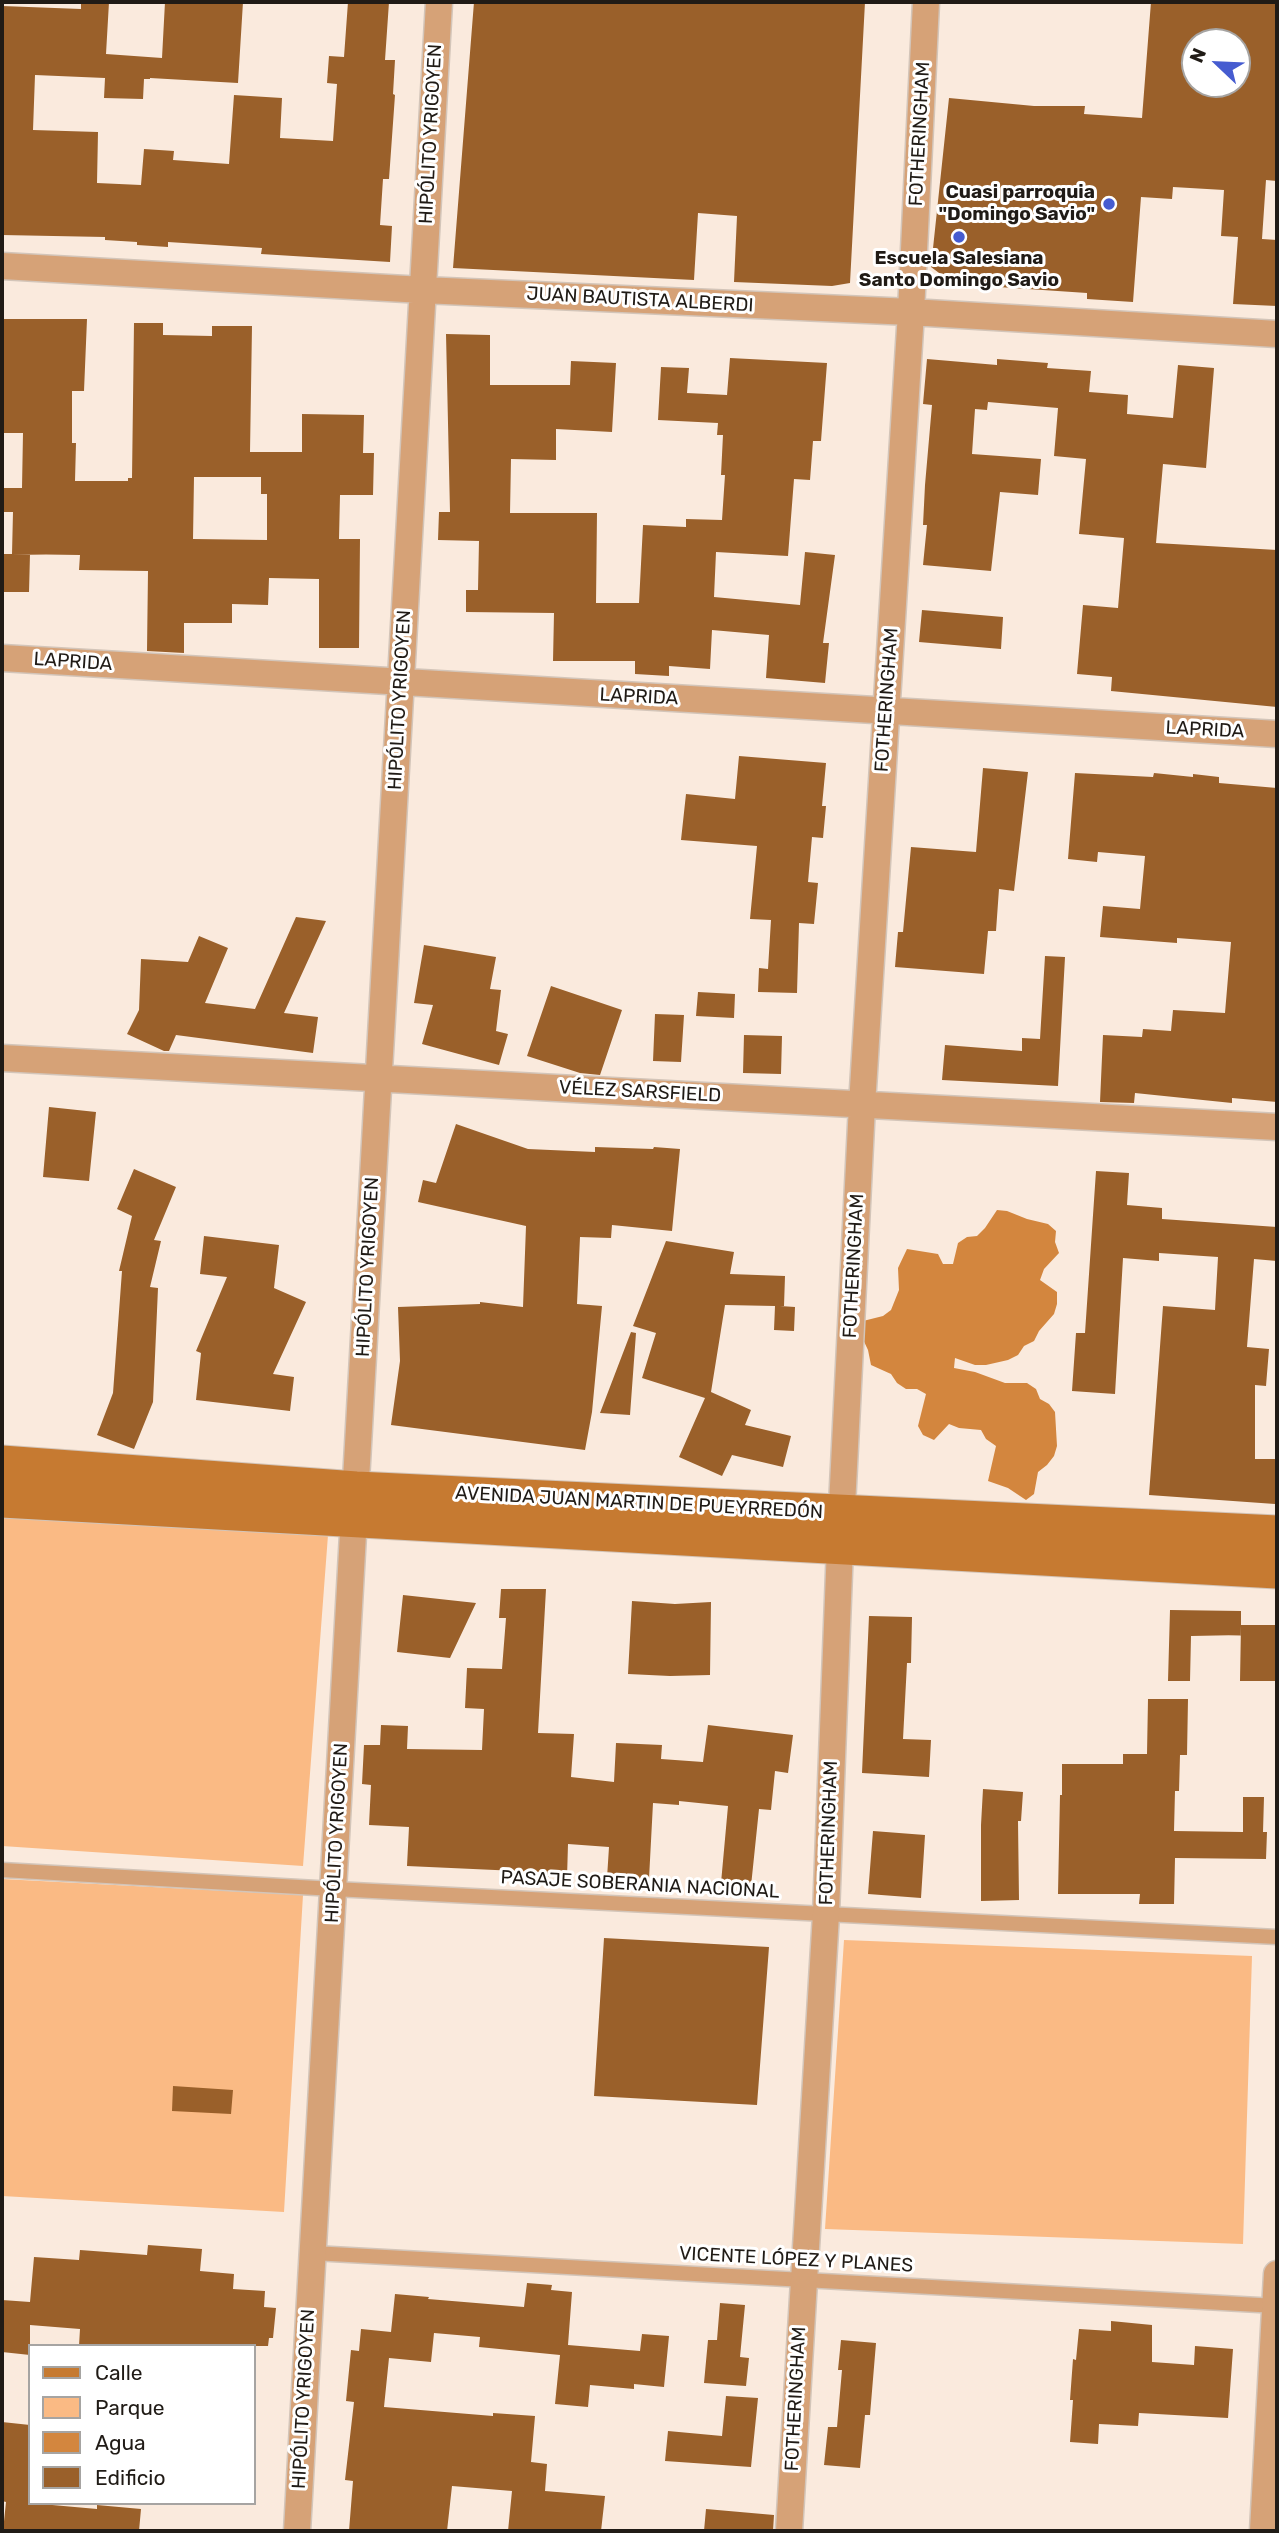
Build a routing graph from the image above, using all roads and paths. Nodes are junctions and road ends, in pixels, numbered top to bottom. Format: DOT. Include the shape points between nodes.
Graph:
graph roads {
  1 [pos="439,2"];
  2 [pos="926,2"];
  3 [pos="2,266"];
  4 [pos="423,290"];
  5 [pos="911,312"];
  6 [pos="1277,334"];
  7 [pos="2,658"];
  8 [pos="401,683"];
  9 [pos="887,711"];
  10 [pos="1277,734"];
  11 [pos="2,1058"];
  12 [pos="379,1078"];
  13 [pos="862,1104"];
  14 [pos="1277,1127"];
  15 [pos="2,1464"];
  16 [pos="2,1499"];
  17 [pos="355,1504"];
  18 [pos="841,1530"];
  19 [pos="1277,1535"];
  20 [pos="1277,1570"];
  21 [pos="2,1870"];
  22 [pos="334,1889"];
  23 [pos="826,1914"];
  24 [pos="1277,1937"];
  25 [pos="313,2253"];
  26 [pos="1277,2274"];
  27 [pos="803,2280"];
  28 [pos="1276,2306"];
  29 [pos="297,2531"];
  30 [pos="789,2531"];
  31 [pos="1263,2531"];
  1 -- 4 [label="street, HIPÓLITO YRIGOYEN"];
  2 -- 5 [label="street, FOTHERINGHAM"];
  3 -- 4 [label="street, JUAN BAUTISTA ALBERDI"];
  4 -- 5 [label="street, JUAN BAUTISTA ALBERDI"];
  4 -- 8 [label="street, HIPÓLITO YRIGOYEN"];
  5 -- 6 [label="street, JUAN BAUTISTA ALBERDI"];
  5 -- 9 [label="street, FOTHERINGHAM"];
  7 -- 8 [label="street, LAPRIDA"];
  8 -- 9 [label="street, LAPRIDA"];
  8 -- 12 [label="street, HIPÓLITO YRIGOYEN"];
  9 -- 10 [label="street, LAPRIDA"];
  9 -- 13 [label="street, FOTHERINGHAM"];
  11 -- 12 [label="street, VÉLEZ SARSFIELD"];
  12 -- 13 [label="street, VÉLEZ SARSFIELD"];
  12 -- 17 [label="street, HIPÓLITO YRIGOYEN"];
  13 -- 14 [label="street, VÉLEZ SARSFIELD"];
  13 -- 18 [label="street, FOTHERINGHAM"];
  15 -- 17 [label="main road, AVENIDA JUAN MARTIN DE PUEYRREDÓN"];
  16 -- 17 [label="main road, AVENIDA JUAN MARTIN DE PUEYRREDÓN"];
  17 -- 18 [label="main road, AVENIDA JUAN MARTIN DE PUEYRREDÓN"];
  17 -- 22 [label="street, HIPÓLITO YRIGOYEN"];
  18 -- 19 [label="main road, AVENIDA JUAN MARTIN DE PUEYRREDÓN"];
  18 -- 20 [label="main road, AVENIDA JUAN MARTIN DE PUEYRREDÓN"];
  18 -- 23 [label="street, FOTHERINGHAM"];
  21 -- 22 [label="lane, PASAJE SOBERANIA NACIONAL"];
  22 -- 23 [label="lane, PASAJE SOBERANIA NACIONAL"];
  22 -- 25 [label="street, HIPÓLITO YRIGOYEN"];
  23 -- 24 [label="lane, PASAJE SOBERANIA NACIONAL"];
  23 -- 27 [label="street, FOTHERINGHAM"];
  25 -- 27 [label="lane, VICENTE LÓPEZ Y PLANES"];
  25 -- 29 [label="street, HIPÓLITO YRIGOYEN"];
  26 -- 28 [label="street"];
  27 -- 28 [label="lane, VICENTE LÓPEZ Y PLANES"];
  27 -- 30 [label="street, FOTHERINGHAM"];
  28 -- 31 [label="street"];
}
